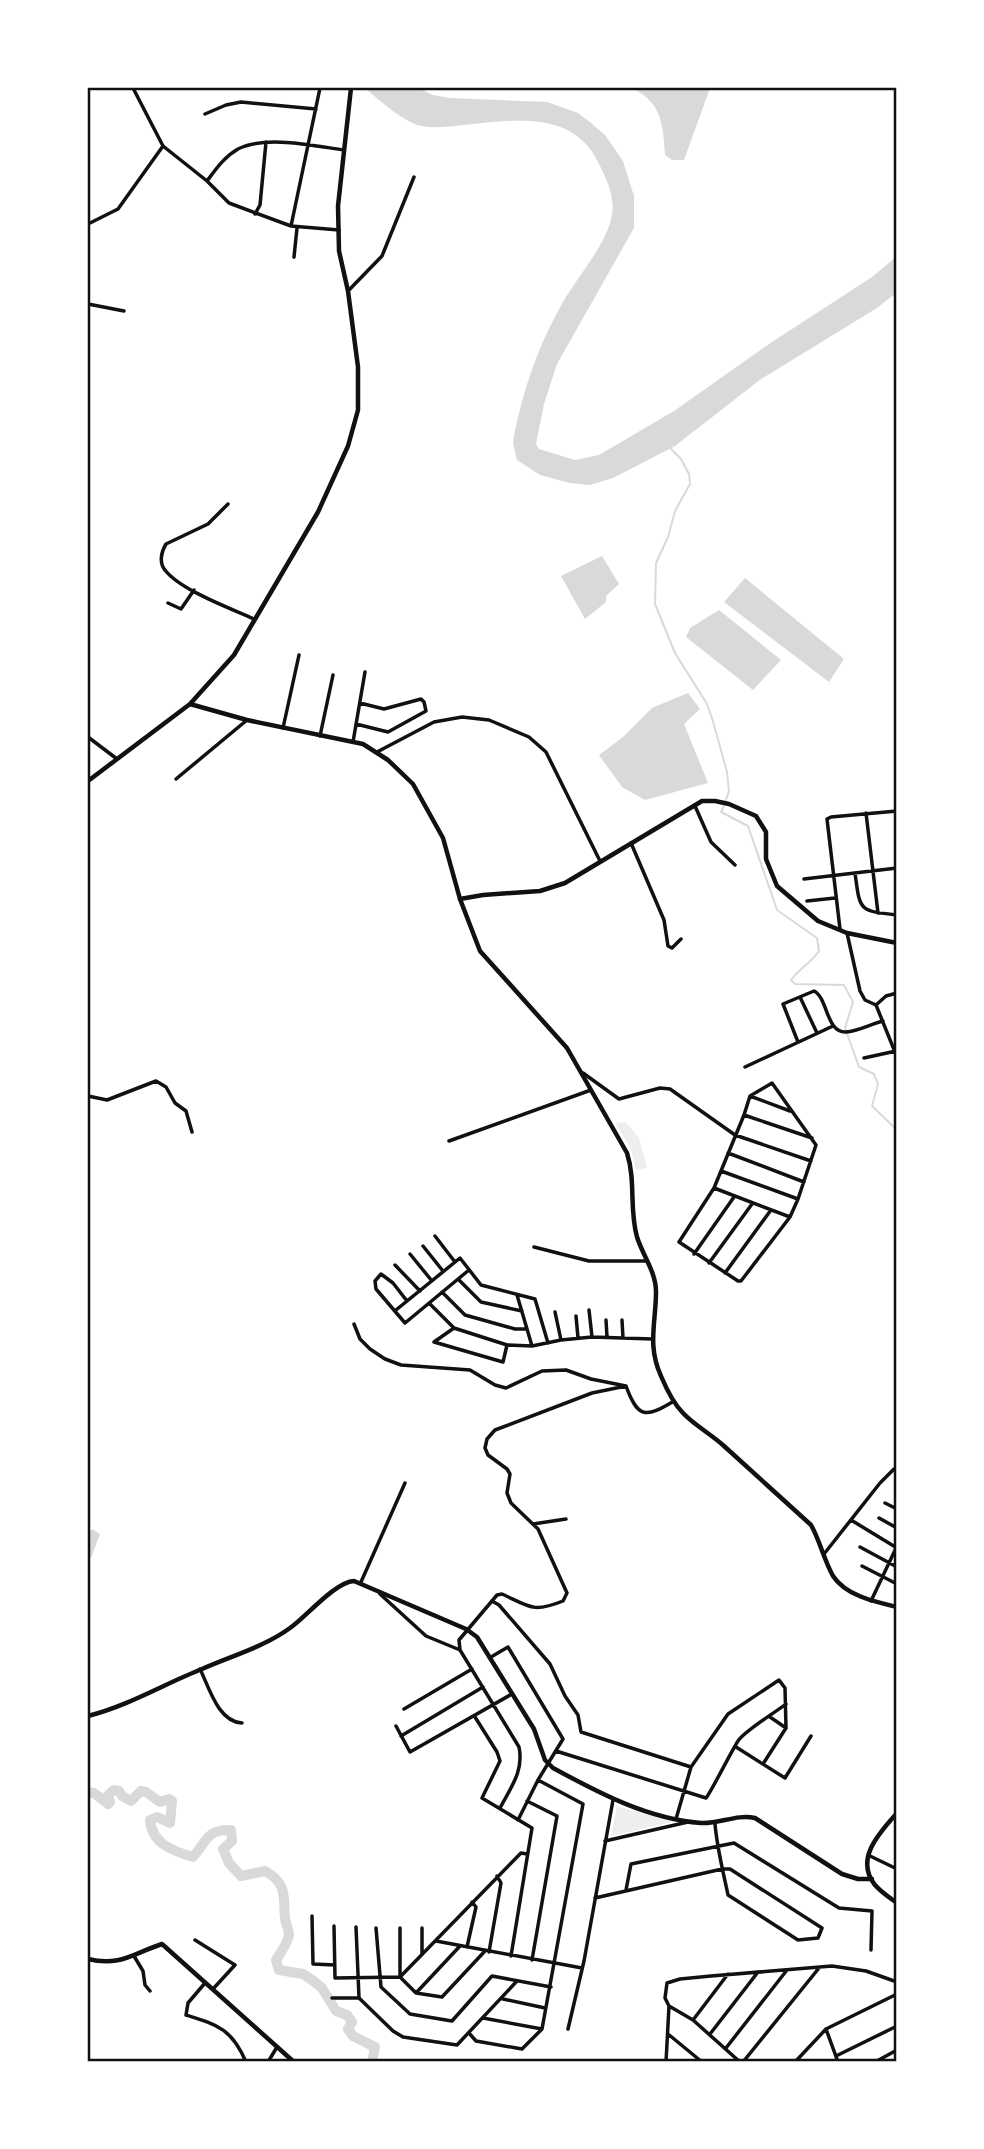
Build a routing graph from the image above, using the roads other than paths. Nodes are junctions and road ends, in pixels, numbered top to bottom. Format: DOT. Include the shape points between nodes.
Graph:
graph roads {
  1 [pos="133,88"];
  2 [pos="320,88"];
  3 [pos="350,89"];
  4 [pos="316,109"];
  5 [pos="205,114"];
  6 [pos="266,142"];
  7 [pos="309,145"];
  8 [pos="163,146"];
  9 [pos="344,150"];
  10 [pos="414,177"];
  11 [pos="207,181"];
  12 [pos="255,214"];
  13 [pos="88,224"];
  14 [pos="294,227"];
  15 [pos="338,230"];
  16 [pos="293,257"];
  17 [pos="348,291"];
  18 [pos="88,304"];
  19 [pos="124,311"];
  20 [pos="228,504"];
  21 [pos="194,590"];
  22 [pos="168,603"];
  23 [pos="254,619"];
  24 [pos="299,655"];
  25 [pos="365,672"];
  26 [pos="333,675"];
  27 [pos="360,703"];
  28 [pos="190,704"];
  29 [pos="247,720"];
  30 [pos="356,724"];
  31 [pos="283,728"];
  32 [pos="320,736"];
  33 [pos="88,737"];
  34 [pos="353,742"];
  35 [pos="377,752"];
  36 [pos="117,759"];
  37 [pos="176,779"];
  38 [pos="88,781"];
  39 [pos="695,806"];
  40 [pos="897,811"];
  41 [pos="866,813"];
  42 [pos="631,843"];
  43 [pos="601,863"];
  44 [pos="735,865"];
  45 [pos="897,868"];
  46 [pos="873,870"];
  47 [pos="855,873"];
  48 [pos="834,876"];
  49 [pos="804,879"];
  50 [pos="835,898"];
  51 [pos="460,899"];
  52 [pos="807,901"];
  53 [pos="878,913"];
  54 [pos="897,915"];
  55 [pos="840,929"];
  56 [pos="847,933"];
  57 [pos="681,939"];
  58 [pos="897,943"];
  59 [pos="897,993"];
  60 [pos="800,996"];
  61 [pos="876,1005"];
  62 [pos="883,1021"];
  63 [pos="833,1026"];
  64 [pos="817,1033"];
  65 [pos="798,1042"];
  66 [pos="895,1052"];
  67 [pos="864,1058"];
  68 [pos="897,1058"];
  69 [pos="745,1067"];
  70 [pos="578,1070"];
  71 [pos="591,1090"];
  72 [pos="88,1096"];
  73 [pos="750,1097"];
  74 [pos="793,1112"];
  75 [pos="744,1115"];
  76 [pos="192,1132"];
  77 [pos="735,1135"];
  78 [pos="812,1138"];
  79 [pos="449,1141"];
  80 [pos="728,1153"];
  81 [pos="810,1161"];
  82 [pos="721,1171"];
  83 [pos="804,1182"];
  84 [pos="714,1188"];
  85 [pos="734,1197"];
  86 [pos="799,1199"];
  87 [pos="752,1204"];
  88 [pos="771,1210"];
  89 [pos="790,1217"];
  90 [pos="435,1236"];
  91 [pos="423,1246"];
  92 [pos="534,1247"];
  93 [pos="410,1254"];
  94 [pos="694,1254"];
  95 [pos="647,1261"];
  96 [pos="455,1262"];
  97 [pos="709,1264"];
  98 [pos="396,1265"];
  99 [pos="469,1270"];
  100 [pos="443,1271"];
  101 [pos="725,1273"];
  102 [pos="458,1280"];
  103 [pos="432,1281"];
  104 [pos="420,1291"];
  105 [pos="442,1292"];
  106 [pos="517,1295"];
  107 [pos="407,1301"];
  108 [pos="429,1303"];
  109 [pos="396,1310"];
  110 [pos="589,1310"];
  111 [pos="522,1311"];
  112 [pos="555,1312"];
  113 [pos="576,1317"];
  114 [pos="606,1320"];
  115 [pos="622,1320"];
  116 [pos="354,1324"];
  117 [pos="454,1328"];
  118 [pos="526,1329"];
  119 [pos="592,1337"];
  120 [pos="607,1337"];
  121 [pos="578,1338"];
  122 [pos="623,1338"];
  123 [pos="652,1339"];
  124 [pos="561,1340"];
  125 [pos="548,1343"];
  126 [pos="507,1345"];
  127 [pos="532,1346"];
  128 [pos="626,1386"];
  129 [pos="674,1401"];
  130 [pos="894,1469"];
  131 [pos="405,1483"];
  132 [pos="885,1503"];
  133 [pos="897,1509"];
  134 [pos="879,1518"];
  135 [pos="566,1519"];
  136 [pos="851,1520"];
  137 [pos="533,1524"];
  138 [pos="897,1528"];
  139 [pos="860,1547"];
  140 [pos="896,1547"];
  141 [pos="824,1554"];
  142 [pos="888,1563"];
  143 [pos="862,1566"];
  144 [pos="897,1567"];
  145 [pos="882,1578"];
  146 [pos="361,1582"];
  147 [pos="897,1584"];
  148 [pos="376,1589"];
  149 [pos="492,1601"];
  150 [pos="871,1601"];
  151 [pos="897,1607"];
  152 [pos="466,1629"];
  153 [pos="460,1650"];
  154 [pos="491,1657"];
  155 [pos="200,1669"];
  156 [pos="472,1669"];
  157 [pos="483,1687"];
  158 [pos="512,1694"];
  159 [pos="786,1704"];
  160 [pos="494,1706"];
  161 [pos="404,1709"];
  162 [pos="88,1716"];
  163 [pos="475,1717"];
  164 [pos="770,1717"];
  165 [pos="242,1723"];
  166 [pos="396,1726"];
  167 [pos="786,1728"];
  168 [pos="811,1735"];
  169 [pos="401,1736"];
  170 [pos="736,1747"];
  171 [pos="556,1751"];
  172 [pos="547,1764"];
  173 [pos="763,1764"];
  174 [pos="691,1767"];
  175 [pos="538,1780"];
  176 [pos="684,1792"];
  177 [pos="613,1800"];
  178 [pos="527,1801"];
  179 [pos="500,1808"];
  180 [pos="897,1812"];
  181 [pos="676,1819"];
  182 [pos="518,1820"];
  183 [pos="689,1822"];
  184 [pos="715,1824"];
  185 [pos="605,1841"];
  186 [pos="716,1846"];
  187 [pos="527,1854"];
  188 [pos="868,1855"];
  189 [pos="722,1869"];
  190 [pos="897,1869"];
  191 [pos="497,1876"];
  192 [pos="872,1879"];
  193 [pos="626,1891"];
  194 [pos="596,1898"];
  195 [pos="472,1902"];
  196 [pos="897,1903"];
  197 [pos="312,1916"];
  198 [pos="334,1926"];
  199 [pos="356,1927"];
  200 [pos="376,1928"];
  201 [pos="400,1928"];
  202 [pos="422,1928"];
  203 [pos="195,1940"];
  204 [pos="436,1941"];
  205 [pos="460,1946"];
  206 [pos="467,1948"];
  207 [pos="871,1950"];
  208 [pos="487,1952"];
  209 [pos="422,1954"];
  210 [pos="134,1956"];
  211 [pos="511,1956"];
  212 [pos="88,1959"];
  213 [pos="533,1960"];
  214 [pos="555,1964"];
  215 [pos="335,1965"];
  216 [pos="582,1968"];
  217 [pos="819,1968"];
  218 [pos="788,1970"];
  219 [pos="758,1972"];
  220 [pos="727,1974"];
  221 [pos="358,1977"];
  222 [pos="380,1977"];
  223 [pos="400,1977"];
  224 [pos="517,1981"];
  225 [pos="897,1982"];
  226 [pos="205,1983"];
  227 [pos="551,1987"];
  228 [pos="213,1989"];
  229 [pos="150,1991"];
  230 [pos="416,1993"];
  231 [pos="897,1993"];
  232 [pos="332,1998"];
  233 [pos="359,1998"];
  234 [pos="502,1999"];
  235 [pos="669,2006"];
  236 [pos="545,2008"];
  237 [pos="483,2018"];
  238 [pos="693,2020"];
  239 [pos="897,2026"];
  240 [pos="542,2029"];
  241 [pos="568,2029"];
  242 [pos="826,2029"];
  243 [pos="469,2033"];
  244 [pos="668,2034"];
  245 [pos="710,2034"];
  246 [pos="277,2047"];
  247 [pos="726,2048"];
  248 [pos="897,2050"];
  249 [pos="836,2056"];
  250 [pos="668,2060"];
  251 [pos="246,2062"];
  252 [pos="268,2062"];
  253 [pos="294,2062"];
  254 [pos="702,2062"];
  255 [pos="741,2062"];
  256 [pos="795,2062"];
  257 [pos="838,2062"];
  258 [pos="875,2062"];
  1 -- 8 [label="street"];
  2 -- 4 [label="street"];
  3 -- 9 [label="main road"];
  4 -- 5 [label="street" via="241,102"];
  4 -- 7 [label="street"];
  6 -- 7 [label="street"];
  6 -- 11 [label="street" via="240,148 222,160"];
  6 -- 12 [label="street" via="260,205"];
  7 -- 9 [label="street"];
  7 -- 14 [label="street"];
  8 -- 11 [label="street"];
  8 -- 13 [label="street" via="118,209"];
  9 -- 15 [label="main road"];
  10 -- 17 [label="street" via="382,256"];
  11 -- 12 [label="street" via="229,203"];
  12 -- 14 [label="street"];
  14 -- 15 [label="street"];
  14 -- 16 [label="street"];
  15 -- 17 [label="main road"];
  17 -- 23 [label="main road" via="358,367 358,410 348,446 318,512"];
  18 -- 19 [label="street"];
  20 -- 21 [label="street" via="208,524 163,549 163,568 178,583"];
  21 -- 22 [label="street" via="181,609"];
  21 -- 23 [label="street"];
  23 -- 28 [label="main road" via="234,654"];
  24 -- 31 [label="street"];
  25 -- 27 [label="street"];
  26 -- 32 [label="street"];
  27 -- 30 [label="street"];
  27 -- 30 [label="street" via="384,709 418,698 426,711 388,732"];
  28 -- 29 [label="main road"];
  28 -- 36 [label="main road"];
  29 -- 31 [label="main road"];
  29 -- 37 [label="street"];
  30 -- 34 [label="street"];
  31 -- 32 [label="main road"];
  32 -- 34 [label="main road"];
  33 -- 36 [label="street"];
  34 -- 35 [label="main road"];
  35 -- 43 [label="street" via="433,722 462,717 489,720 529,737 546,752"];
  35 -- 51 [label="main road" via="412,784 437,827"];
  36 -- 38 [label="main road"];
  39 -- 42 [label="main road"];
  39 -- 44 [label="street" via="711,842"];
  39 -- 55 [label="main road" via="715,801 756,816 766,832 766,859 777,886 818,921"];
  40 -- 41 [label="street"];
  41 -- 46 [label="street"];
  41 -- 48 [label="street" via="827,819"];
  42 -- 43 [label="main road"];
  42 -- 57 [label="street" via="664,920 668,946 673,948"];
  43 -- 51 [label="main road" via="540,891"];
  45 -- 46 [label="street"];
  46 -- 47 [label="street"];
  46 -- 53 [label="street"];
  47 -- 48 [label="street"];
  47 -- 53 [label="street" via="862,906"];
  48 -- 49 [label="street"];
  48 -- 50 [label="street"];
  50 -- 52 [label="street"];
  50 -- 55 [label="street"];
  51 -- 70 [label="main road" via="480,951 557,1035"];
  53 -- 54 [label="street"];
  55 -- 56 [label="main road"];
  56 -- 58 [label="main road"];
  56 -- 61 [label="street" via="859,991"];
  59 -- 61 [label="street"];
  60 -- 63 [label="street" via="818,992"];
  60 -- 64 [label="street"];
  60 -- 65 [label="street" via="783,1004"];
  61 -- 62 [label="street"];
  62 -- 63 [label="street" via="846,1032"];
  62 -- 66 [label="street"];
  63 -- 64 [label="street"];
  64 -- 65 [label="street"];
  65 -- 69 [label="street"];
  66 -- 67 [label="street"];
  66 -- 68 [label="street"];
  70 -- 71 [label="main road"];
  70 -- 77 [label="street" via="619,1099 670,1089"];
  71 -- 79 [label="street"];
  71 -- 95 [label="main road" via="630,1161 633,1217"];
  72 -- 76 [label="street" via="107,1100 156,1081 162,1083 186,1111"];
  73 -- 74 [label="street"];
  73 -- 74 [label="street" via="772,1083"];
  73 -- 75 [label="street"];
  74 -- 78 [label="street"];
  75 -- 77 [label="street"];
  75 -- 78 [label="street"];
  77 -- 80 [label="street"];
  77 -- 81 [label="street"];
  78 -- 81 [label="street" via="816,1145"];
  80 -- 82 [label="street"];
  80 -- 83 [label="street"];
  81 -- 83 [label="street"];
  82 -- 84 [label="street"];
  82 -- 86 [label="street"];
  83 -- 86 [label="street"];
  84 -- 85 [label="street"];
  84 -- 94 [label="street" via="679,1239 680,1245"];
  85 -- 87 [label="street"];
  85 -- 94 [label="street"];
  86 -- 89 [label="street"];
  87 -- 88 [label="street"];
  87 -- 97 [label="street"];
  88 -- 89 [label="street"];
  88 -- 101 [label="street"];
  89 -- 101 [label="street" via="741,1281"];
  90 -- 96 [label="street"];
  91 -- 100 [label="street"];
  92 -- 95 [label="street" via="589,1261"];
  93 -- 103 [label="street"];
  94 -- 97 [label="street"];
  95 -- 123 [label="main road" via="656,1292"];
  96 -- 99 [label="street" via="460,1258"];
  96 -- 100 [label="street"];
  97 -- 101 [label="street"];
  98 -- 104 [label="street"];
  99 -- 102 [label="street"];
  99 -- 106 [label="street" via="481,1285"];
  100 -- 103 [label="street"];
  102 -- 105 [label="street"];
  102 -- 111 [label="street" via="481,1302"];
  103 -- 104 [label="street"];
  104 -- 107 [label="street"];
  105 -- 108 [label="street"];
  105 -- 118 [label="street" via="465,1315"];
  106 -- 111 [label="street"];
  106 -- 125 [label="street" via="535,1299"];
  107 -- 109 [label="street"];
  107 -- 109 [label="street" via="381,1274 376,1289"];
  108 -- 109 [label="street" via="405,1323"];
  108 -- 117 [label="street"];
  110 -- 119 [label="street"];
  111 -- 118 [label="street"];
  112 -- 124 [label="street"];
  113 -- 121 [label="street"];
  114 -- 120 [label="street"];
  115 -- 122 [label="street"];
  116 -- 128 [label="street" via="370,1349 401,1365 470,1370 506,1388 542,1371 566,1370"];
  117 -- 126 [label="street"];
  117 -- 126 [label="street" via="434,1342 503,1362"];
  118 -- 127 [label="street"];
  119 -- 120 [label="street"];
  119 -- 121 [label="street"];
  120 -- 122 [label="street"];
  121 -- 124 [label="street"];
  122 -- 123 [label="street"];
  123 -- 129 [label="main road" via="660,1374"];
  124 -- 125 [label="street"];
  125 -- 127 [label="street"];
  126 -- 127 [label="street"];
  128 -- 129 [label="street" via="632,1403 644,1413"];
  128 -- 137 [label="street" via="592,1393 501,1427 487,1439 488,1455 510,1474 507,1493 511,1503"];
  129 -- 141 [label="main road" via="683,1414 811,1525"];
  130 -- 136 [label="street"];
  131 -- 146 [label="street"];
  132 -- 133 [label="street"];
  134 -- 138 [label="street"];
  135 -- 137 [label="street"];
  136 -- 140 [label="street"];
  136 -- 141 [label="street"];
  137 -- 149 [label="street" via="566,1597 543,1609 502,1594"];
  139 -- 142 [label="street"];
  140 -- 142 [label="street"];
  141 -- 150 [label="main road" via="834,1577"];
  142 -- 144 [label="street"];
  142 -- 145 [label="street"];
  143 -- 145 [label="street"];
  145 -- 147 [label="street"];
  145 -- 150 [label="street"];
  146 -- 148 [label="main road"];
  146 -- 155 [label="main road" via="348,1581 266,1643"];
  148 -- 152 [label="main road"];
  148 -- 153 [label="street" via="426,1636"];
  149 -- 152 [label="street"];
  149 -- 174 [label="street" via="551,1664 578,1715 580,1732"];
  150 -- 151 [label="main road"];
  152 -- 153 [label="street" via="459,1640"];
  152 -- 154 [label="main road"];
  153 -- 156 [label="street"];
  154 -- 158 [label="main road"];
  154 -- 171 [label="street" via="508,1647 558,1728 563,1739"];
  155 -- 162 [label="main road" via="114,1709"];
  155 -- 165 [label="street" via="223,1714"];
  156 -- 157 [label="street"];
  156 -- 161 [label="street"];
  157 -- 160 [label="street"];
  157 -- 169 [label="street"];
  158 -- 160 [label="street"];
  158 -- 172 [label="main road" via="534,1730"];
  159 -- 164 [label="street"];
  159 -- 167 [label="street"];
  159 -- 174 [label="street" via="785,1688 779,1680 773,1682 728,1714"];
  160 -- 163 [label="street"];
  160 -- 179 [label="street" via="519,1746 521,1758 520,1771"];
  163 -- 169 [label="street" via="410,1752"];
  163 -- 179 [label="street" via="500,1761 482,1798"];
  164 -- 167 [label="street"];
  164 -- 170 [label="street" via="739,1739"];
  166 -- 169 [label="street"];
  167 -- 173 [label="street"];
  168 -- 173 [label="street" via="785,1778"];
  170 -- 173 [label="street"];
  170 -- 176 [label="street" via="710,1795"];
  171 -- 172 [label="street"];
  171 -- 176 [label="street"];
  172 -- 175 [label="street"];
  172 -- 177 [label="main road"];
  174 -- 176 [label="street"];
  175 -- 178 [label="street"];
  175 -- 214 [label="street" via="583,1804"];
  176 -- 181 [label="street"];
  177 -- 181 [label="main road"];
  177 -- 185 [label="street"];
  178 -- 182 [label="street"];
  178 -- 213 [label="street" via="557,1816"];
  179 -- 182 [label="street"];
  180 -- 188 [label="main road"];
  181 -- 183 [label="main road"];
  182 -- 187 [label="street" via="532,1828"];
  183 -- 184 [label="main road"];
  183 -- 185 [label="street"];
  184 -- 186 [label="street"];
  184 -- 192 [label="main road" via="738,1817 755,1818 842,1874"];
  185 -- 194 [label="street"];
  186 -- 189 [label="street"];
  186 -- 193 [label="street" via="631,1864"];
  186 -- 207 [label="street" via="734,1843 839,1909 872,1911"];
  187 -- 191 [label="street" via="521,1853"];
  187 -- 211 [label="street"];
  188 -- 190 [label="street"];
  188 -- 192 [label="main road"];
  189 -- 189 [label="street" via="730,1869 822,1928 818,1938 798,1940 728,1895"];
  189 -- 193 [label="street"];
  191 -- 195 [label="street"];
  191 -- 208 [label="street" via="501,1883"];
  192 -- 196 [label="main road"];
  193 -- 194 [label="street"];
  194 -- 216 [label="street"];
  195 -- 204 [label="street"];
  195 -- 206 [label="street" via="476,1907"];
  197 -- 215 [label="street" via="313,1964"];
  198 -- 215 [label="street"];
  199 -- 221 [label="street"];
  200 -- 222 [label="street"];
  201 -- 223 [label="street"];
  202 -- 209 [label="street"];
  203 -- 228 [label="street" via="234,1965"];
  204 -- 205 [label="street"];
  204 -- 209 [label="street"];
  205 -- 206 [label="street"];
  205 -- 230 [label="street"];
  206 -- 208 [label="street"];
  208 -- 211 [label="street"];
  208 -- 230 [label="street" via="442,1997"];
  209 -- 223 [label="street"];
  210 -- 212 [label="main road" via="123,1961"];
  210 -- 226 [label="main road" via="162,1944"];
  210 -- 229 [label="street"];
  211 -- 213 [label="street"];
  213 -- 214 [label="street"];
  214 -- 216 [label="street"];
  214 -- 227 [label="street"];
  215 -- 221 [label="street" via="335,1978"];
  216 -- 241 [label="street"];
  217 -- 218 [label="street"];
  217 -- 225 [label="street" via="844,1967"];
  217 -- 255 [label="street"];
  218 -- 219 [label="street"];
  218 -- 247 [label="street"];
  219 -- 220 [label="street"];
  219 -- 245 [label="street"];
  220 -- 235 [label="street" via="667,1983"];
  220 -- 238 [label="street"];
  221 -- 222 [label="street"];
  221 -- 233 [label="street"];
  222 -- 223 [label="street"];
  222 -- 224 [label="street" via="381,1987 410,2014 452,2021 492,1976"];
  223 -- 230 [label="street"];
  224 -- 227 [label="street"];
  224 -- 234 [label="street"];
  226 -- 228 [label="main road"];
  226 -- 251 [label="street" via="188,2003 186,2015 231,2035"];
  227 -- 236 [label="street"];
  228 -- 246 [label="main road"];
  231 -- 242 [label="street"];
  232 -- 233 [label="street"];
  233 -- 243 [label="street" via="403,2037 457,2045"];
  234 -- 236 [label="street"];
  234 -- 237 [label="street"];
  235 -- 238 [label="street"];
  235 -- 244 [label="street"];
  236 -- 240 [label="street"];
  237 -- 240 [label="street"];
  237 -- 243 [label="street"];
  238 -- 245 [label="street"];
  239 -- 249 [label="street"];
  240 -- 243 [label="street" via="522,2049 476,2041"];
  242 -- 249 [label="street"];
  242 -- 256 [label="street"];
  244 -- 250 [label="street"];
  244 -- 254 [label="street"];
  245 -- 247 [label="street"];
  246 -- 252 [label="street"];
  246 -- 253 [label="main road"];
  247 -- 255 [label="street"];
  248 -- 258 [label="street"];
  249 -- 257 [label="street"];
}
